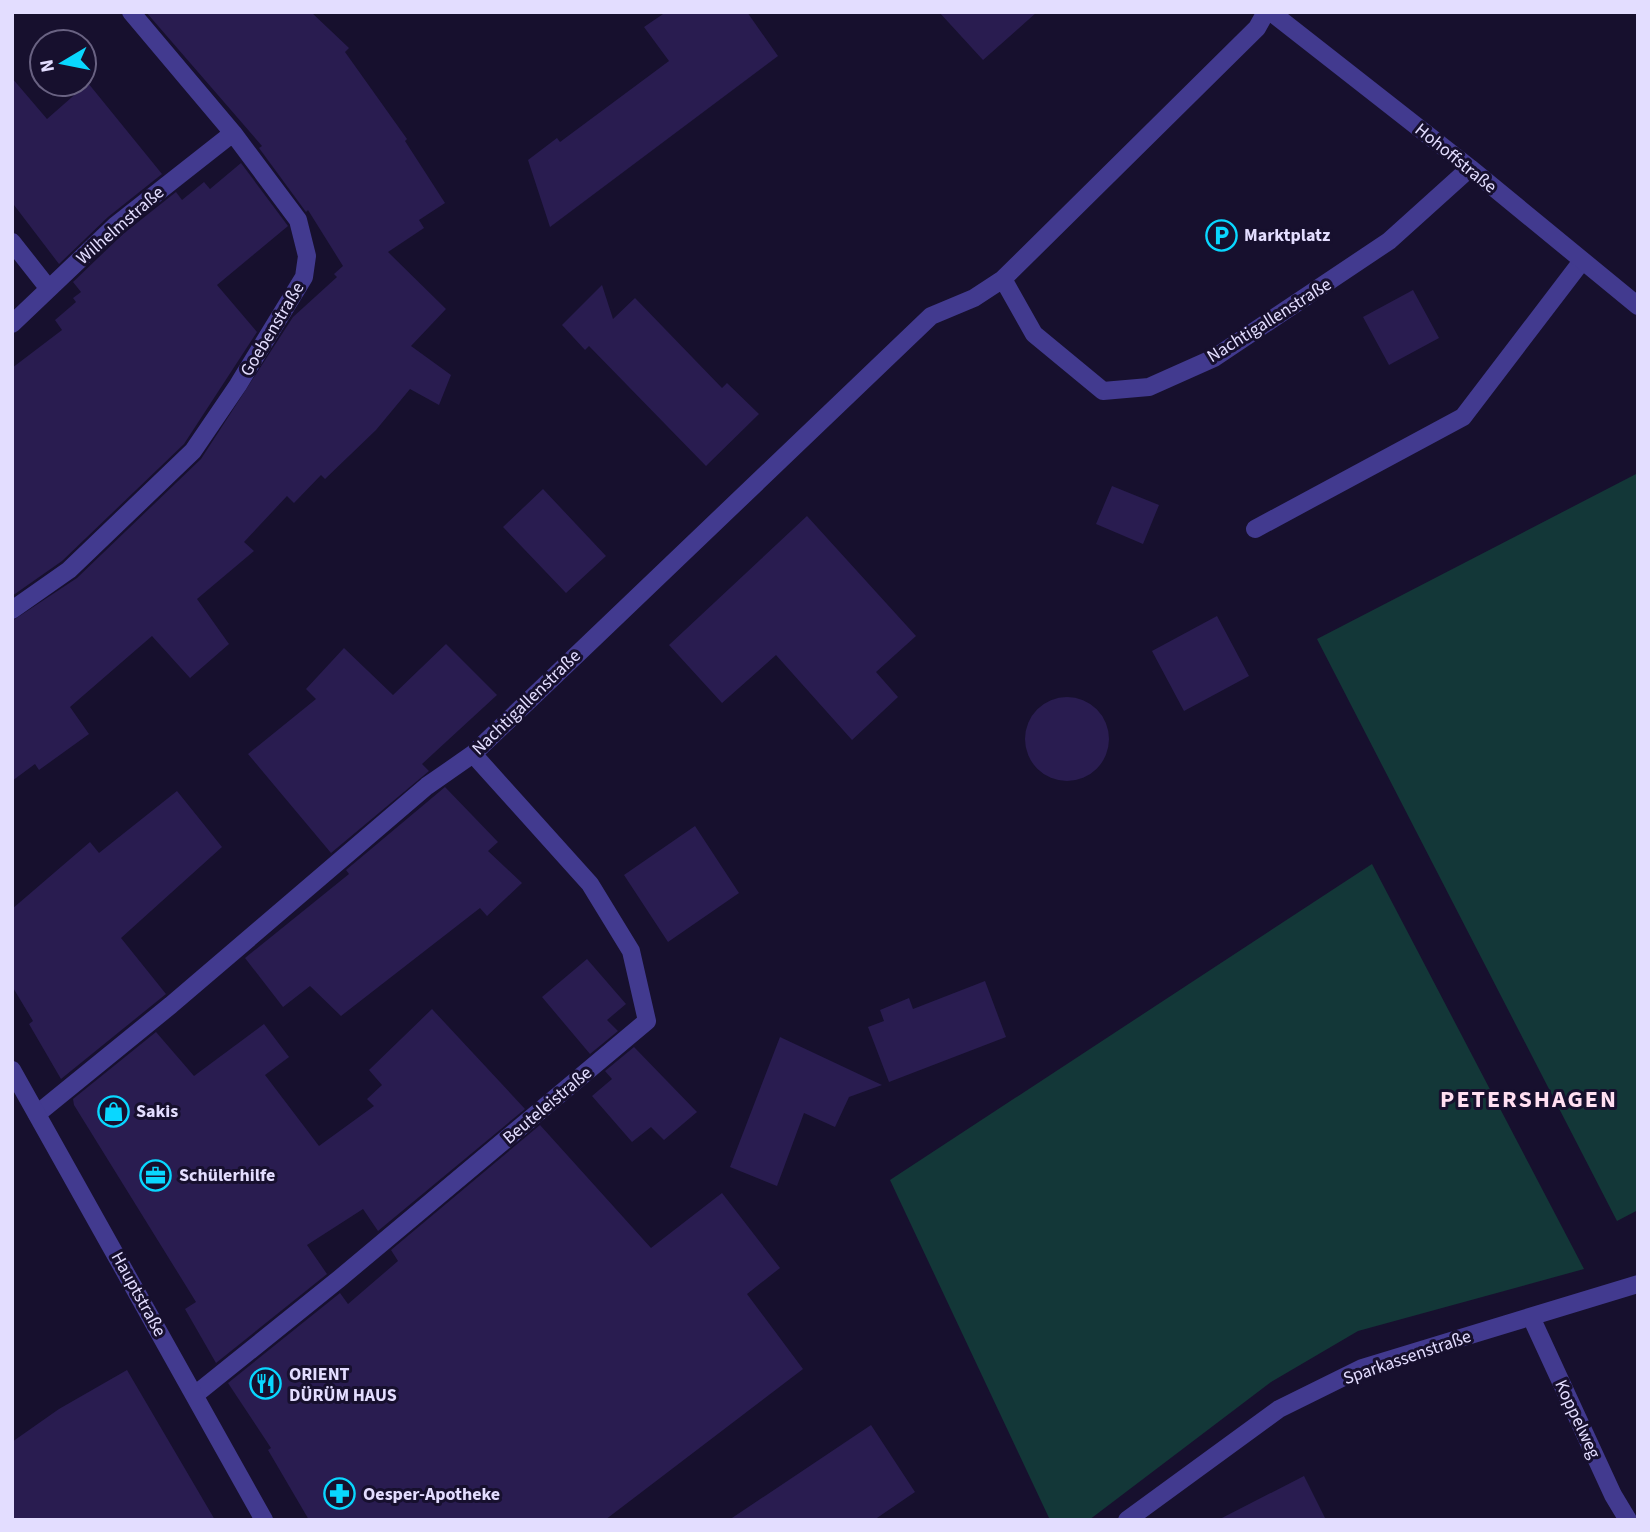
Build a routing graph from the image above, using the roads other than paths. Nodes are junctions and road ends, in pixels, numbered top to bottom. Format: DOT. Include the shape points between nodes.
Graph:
graph roads {
  1 [pos="131,12"];
  2 [pos="1266,12"];
  3 [pos="1271,12"];
  4 [pos="233,133"];
  5 [pos="1470,168"];
  6 [pos="12,242"];
  7 [pos="1582,261"];
  8 [pos="1003,279"];
  9 [pos="49,289"];
  10 [pos="1638,306"];
  11 [pos="12,324"];
  12 [pos="1255,529"];
  13 [pos="12,610"];
  14 [pos="473,754"];
  15 [pos="12,1070"];
  16 [pos="37,1114"];
  17 [pos="1638,1284"];
  18 [pos="1531,1317"];
  19 [pos="196,1394"];
  20 [pos="264,1520"];
  21 [pos="1127,1520"];
  22 [pos="1628,1520"];
  1 -- 4 [label="street, Goebenstraße"];
  2 -- 8 [label="street, Nachtigallenstraße" via="1249,37"];
  3 -- 5 [label="street, Hohoffstraße"];
  4 -- 9 [label="street, Wilhelmstraße" via="116,225"];
  4 -- 13 [label="street, Goebenstraße" via="298,220 307,256 304,277 193,451 69,570"];
  5 -- 7 [label="street, Hohoffstraße"];
  5 -- 8 [label="street, Nachtigallenstraße" via="1389,241 1301,303 1214,358 1149,387 1103,391 1034,334"];
  6 -- 9 [label="street"];
  7 -- 10 [label="street, Hohoffstraße"];
  7 -- 12 [label="street" via="1463,417"];
  8 -- 14 [label="street, Nachtigallenstraße" via="974,298 931,316"];
  9 -- 11 [label="street, Wilhelmstraße"];
  14 -- 16 [label="street, Nachtigallenstraße" via="427,786"];
  14 -- 19 [label="street, Beuteleistraße" via="590,884 631,951 647,1021"];
  15 -- 16 [label="street, Hauptstraße"];
  16 -- 19 [label="street, Hauptstraße"];
  17 -- 18 [label="street, Sparkassenstraße"];
  18 -- 21 [label="street, Sparkassenstraße" via="1362,1368 1279,1409"];
  18 -- 22 [label="street, Koppelweg"];
  19 -- 20 [label="street, Hauptstraße"];
}
